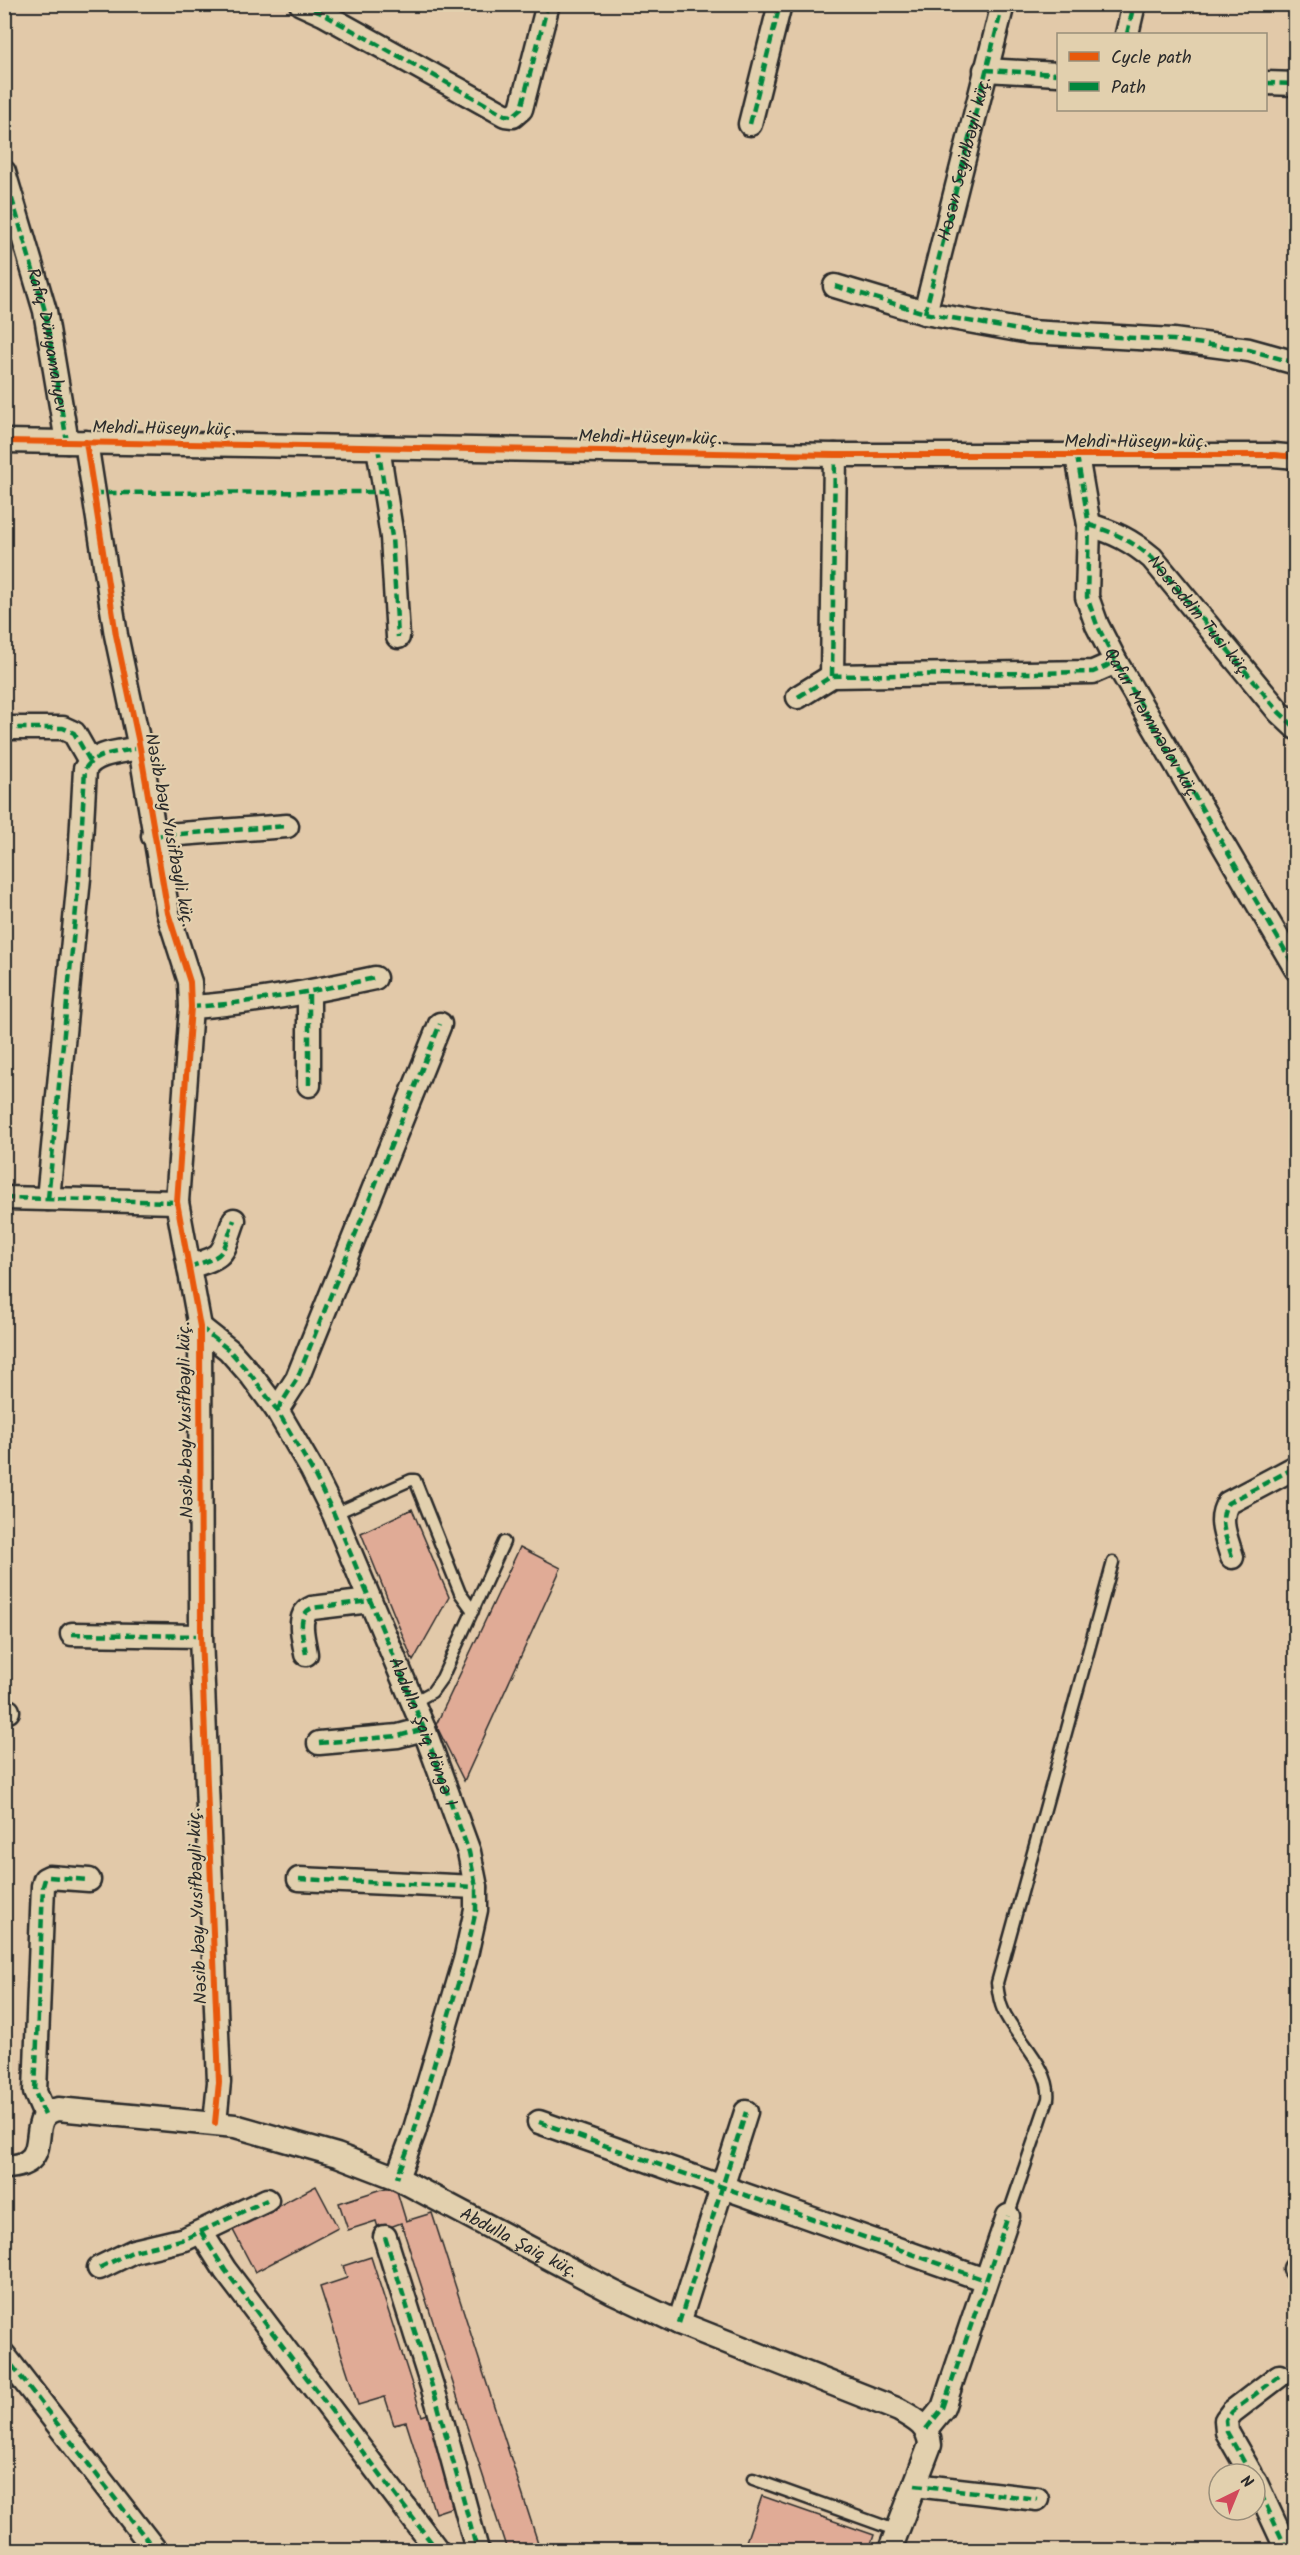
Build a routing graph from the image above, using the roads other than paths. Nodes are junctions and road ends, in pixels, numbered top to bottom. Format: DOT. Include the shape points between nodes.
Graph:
graph roads {
  1 [pos="301,4"];
  2 [pos="548,4"];
  3 [pos="780,4"];
  4 [pos="1004,4"];
  5 [pos="1134,4"];
  6 [pos="324,9"];
  7 [pos="1127,33"];
  8 [pos="985,70"];
  9 [pos="1057,74"];
  10 [pos="1267,83"];
  11 [pos="1296,84"];
  12 [pos="750,123"];
  13 [pos="4,172"];
  14 [pos="835,286"];
  15 [pos="925,313"];
  16 [pos="1296,363"];
  17 [pos="4,441"];
  18 [pos="77,442"];
  19 [pos="378,447"];
  20 [pos="835,455"];
  21 [pos="1077,456"];
  22 [pos="1296,457"];
  23 [pos="1089,525"];
  24 [pos="398,637"];
  25 [pos="1116,662"];
  26 [pos="832,676"];
  27 [pos="798,697"];
  28 [pos="4,728"];
  29 [pos="1296,728"];
  30 [pos="140,748"];
  31 [pos="90,761"];
  32 [pos="287,826"];
  33 [pos="153,836"];
  34 [pos="1296,969"];
  35 [pos="375,978"];
  36 [pos="309,992"];
  37 [pos="191,1007"];
  38 [pos="440,1024"];
  39 [pos="309,1085"];
  40 [pos="4,1198"];
  41 [pos="48,1199"];
  42 [pos="177,1202"];
  43 [pos="234,1220"];
  44 [pos="189,1267"];
  45 [pos="200,1327"];
  46 [pos="277,1410"];
  47 [pos="1296,1467"];
  48 [pos="334,1514"];
  49 [pos="504,1542"];
  50 [pos="1232,1557"];
  51 [pos="1113,1562"];
  52 [pos="370,1601"];
  53 [pos="473,1611"];
  54 [pos="72,1634"];
  55 [pos="201,1636"];
  56 [pos="306,1654"];
  57 [pos="412,1703"];
  58 [pos="424,1729"];
  59 [pos="319,1743"];
  60 [pos="299,1879"];
  61 [pos="89,1880"];
  62 [pos="476,1887"];
  63 [pos="746,2112"];
  64 [pos="45,2115"];
  65 [pos="538,2122"];
  66 [pos="215,2123"];
  67 [pos="4,2167"];
  68 [pos="397,2178"];
  69 [pos="722,2188"];
  70 [pos="267,2200"];
  71 [pos="1008,2216"];
  72 [pos="201,2232"];
  73 [pos="385,2237"];
  74 [pos="99,2268"];
  75 [pos="985,2280"];
  76 [pos="679,2322"];
  77 [pos="4,2355"];
  78 [pos="1280,2376"];
  79 [pos="926,2429"];
  80 [pos="1244,2462"];
  81 [pos="753,2479"];
  82 [pos="915,2485"];
  83 [pos="1037,2499"];
  84 [pos="1267,2507"];
  85 [pos="894,2541"];
  86 [pos="155,2550"];
  87 [pos="436,2550"];
  88 [pos="477,2550"];
  89 [pos="1287,2550"];
  1 -- 6 [label="street"];
  2 -- 6 [label="street" via="520,109 513,116 505,115"];
  3 -- 12 [label="street"];
  4 -- 8 [label="street, Həsən Seyidbəyli küç."];
  5 -- 7 [label="street"];
  8 -- 9 [label="street"];
  8 -- 15 [label="street, Həsən Seyidbəyli küç."];
  10 -- 11 [label="street"];
  13 -- 18 [label="street, Rafiq Dünyamalıyev" via="30,252"];
  14 -- 15 [label="street"];
  15 -- 16 [label="street" via="1029,332 1173,340 1238,349"];
  17 -- 18 [label="street, Mehdi Hüseyn küç."];
  18 -- 19 [label="street, Mehdi Hüseyn küç."];
  18 -- 30 [label="street, Nəsib bəy Yusifbəyli küç."];
  19 -- 20 [label="street, Mehdi Hüseyn küç."];
  19 -- 24 [label="street" via="392,537"];
  20 -- 21 [label="street, Mehdi Hüseyn küç."];
  20 -- 26 [label="street"];
  21 -- 22 [label="street, Mehdi Hüseyn küç."];
  21 -- 23 [label="street, Qafur Məmmədov küç."];
  23 -- 25 [label="street, Qafur Məmmədov küç." via="1087,597"];
  23 -- 29 [label="street, Nəsrəddin Tusi küç." via="1113,531 1152,558"];
  25 -- 26 [label="street" via="1093,672"];
  25 -- 34 [label="street, Qafur Məmmədov küç."];
  26 -- 27 [label="street"];
  28 -- 31 [label="street" via="63,728 74,733"];
  30 -- 31 [label="street"];
  30 -- 33 [label="street, Nəsib bəy Yusifbəyli küç."];
  31 -- 41 [label="street" via="86,769"];
  32 -- 33 [label="street"];
  33 -- 37 [label="street, Nəsib bəy Yusifbəyli küç." via="168,913 190,982"];
  35 -- 36 [label="street"];
  36 -- 37 [label="street" via="241,1004"];
  36 -- 39 [label="street"];
  37 -- 42 [label="street, Nəsib bəy Yusifbəyli küç."];
  38 -- 46 [label="street" via="297,1379"];
  40 -- 41 [label="street"];
  41 -- 42 [label="street"];
  42 -- 44 [label="street, Nəsib bəy Yusifbəyli küç."];
  43 -- 44 [label="street" via="223,1252"];
  44 -- 45 [label="street, Nəsib bəy Yusifbəyli küç."];
  45 -- 46 [label="street, Abdulla Şaiq döngə 1" via="229,1350"];
  45 -- 55 [label="street, Nəsib bəy Yusifbəyli küç."];
  46 -- 48 [label="street, Abdulla Şaiq döngə 1"];
  47 -- 50 [label="street" via="1228,1503 1222,1511"];
  48 -- 52 [label="street, Abdulla Şaiq döngə 1"];
  48 -- 53 [label="lane" via="381,1491 415,1480 460,1593"];
  49 -- 53 [label="lane"];
  51 -- 71 [label="lane" via="997,1983 1003,2011 1050,2090"];
  52 -- 56 [label="street" via="305,1611 301,1617"];
  52 -- 57 [label="street, Abdulla Şaiq döngə 1"];
  53 -- 57 [label="lane" via="442,1678 432,1692"];
  54 -- 55 [label="street"];
  55 -- 66 [label="street, Nəsib bəy Yusifbəyli küç." via="219,2082"];
  57 -- 58 [label="street, Abdulla Şaiq döngə 1"];
  58 -- 59 [label="street" via="398,1736"];
  58 -- 62 [label="street, Abdulla Şaiq döngə 1" via="469,1852"];
  60 -- 62 [label="street"];
  61 -- 64 [label="street" via="49,1877 43,1886 35,2092"];
  62 -- 68 [label="street, Abdulla Şaiq döngə 1" via="476,1910 465,1960"];
  63 -- 69 [label="street"];
  64 -- 66 [label="street, Abdulla Şaiq küç." via="58,2109"];
  64 -- 67 [label="street" via="32,2160 25,2165"];
  65 -- 69 [label="street"];
  66 -- 68 [label="street, Abdulla Şaiq küç." via="337,2155"];
  68 -- 76 [label="street, Abdulla Şaiq küç." via="613,2292"];
  69 -- 75 [label="street"];
  69 -- 76 [label="street"];
  70 -- 72 [label="street"];
  71 -- 75 [label="street"];
  72 -- 74 [label="street" via="134,2251"];
  72 -- 87 [label="street" via="225,2270"];
  73 -- 88 [label="street"];
  75 -- 79 [label="street" via="943,2408"];
  76 -- 79 [label="street, Abdulla Şaiq küç." via="899,2410"];
  77 -- 86 [label="street"];
  78 -- 80 [label="street" via="1226,2420 1227,2432"];
  79 -- 82 [label="street" via="930,2445"];
  81 -- 85 [label="lane"];
  82 -- 83 [label="street"];
  82 -- 85 [label="street"];
  84 -- 89 [label="street"];
}
